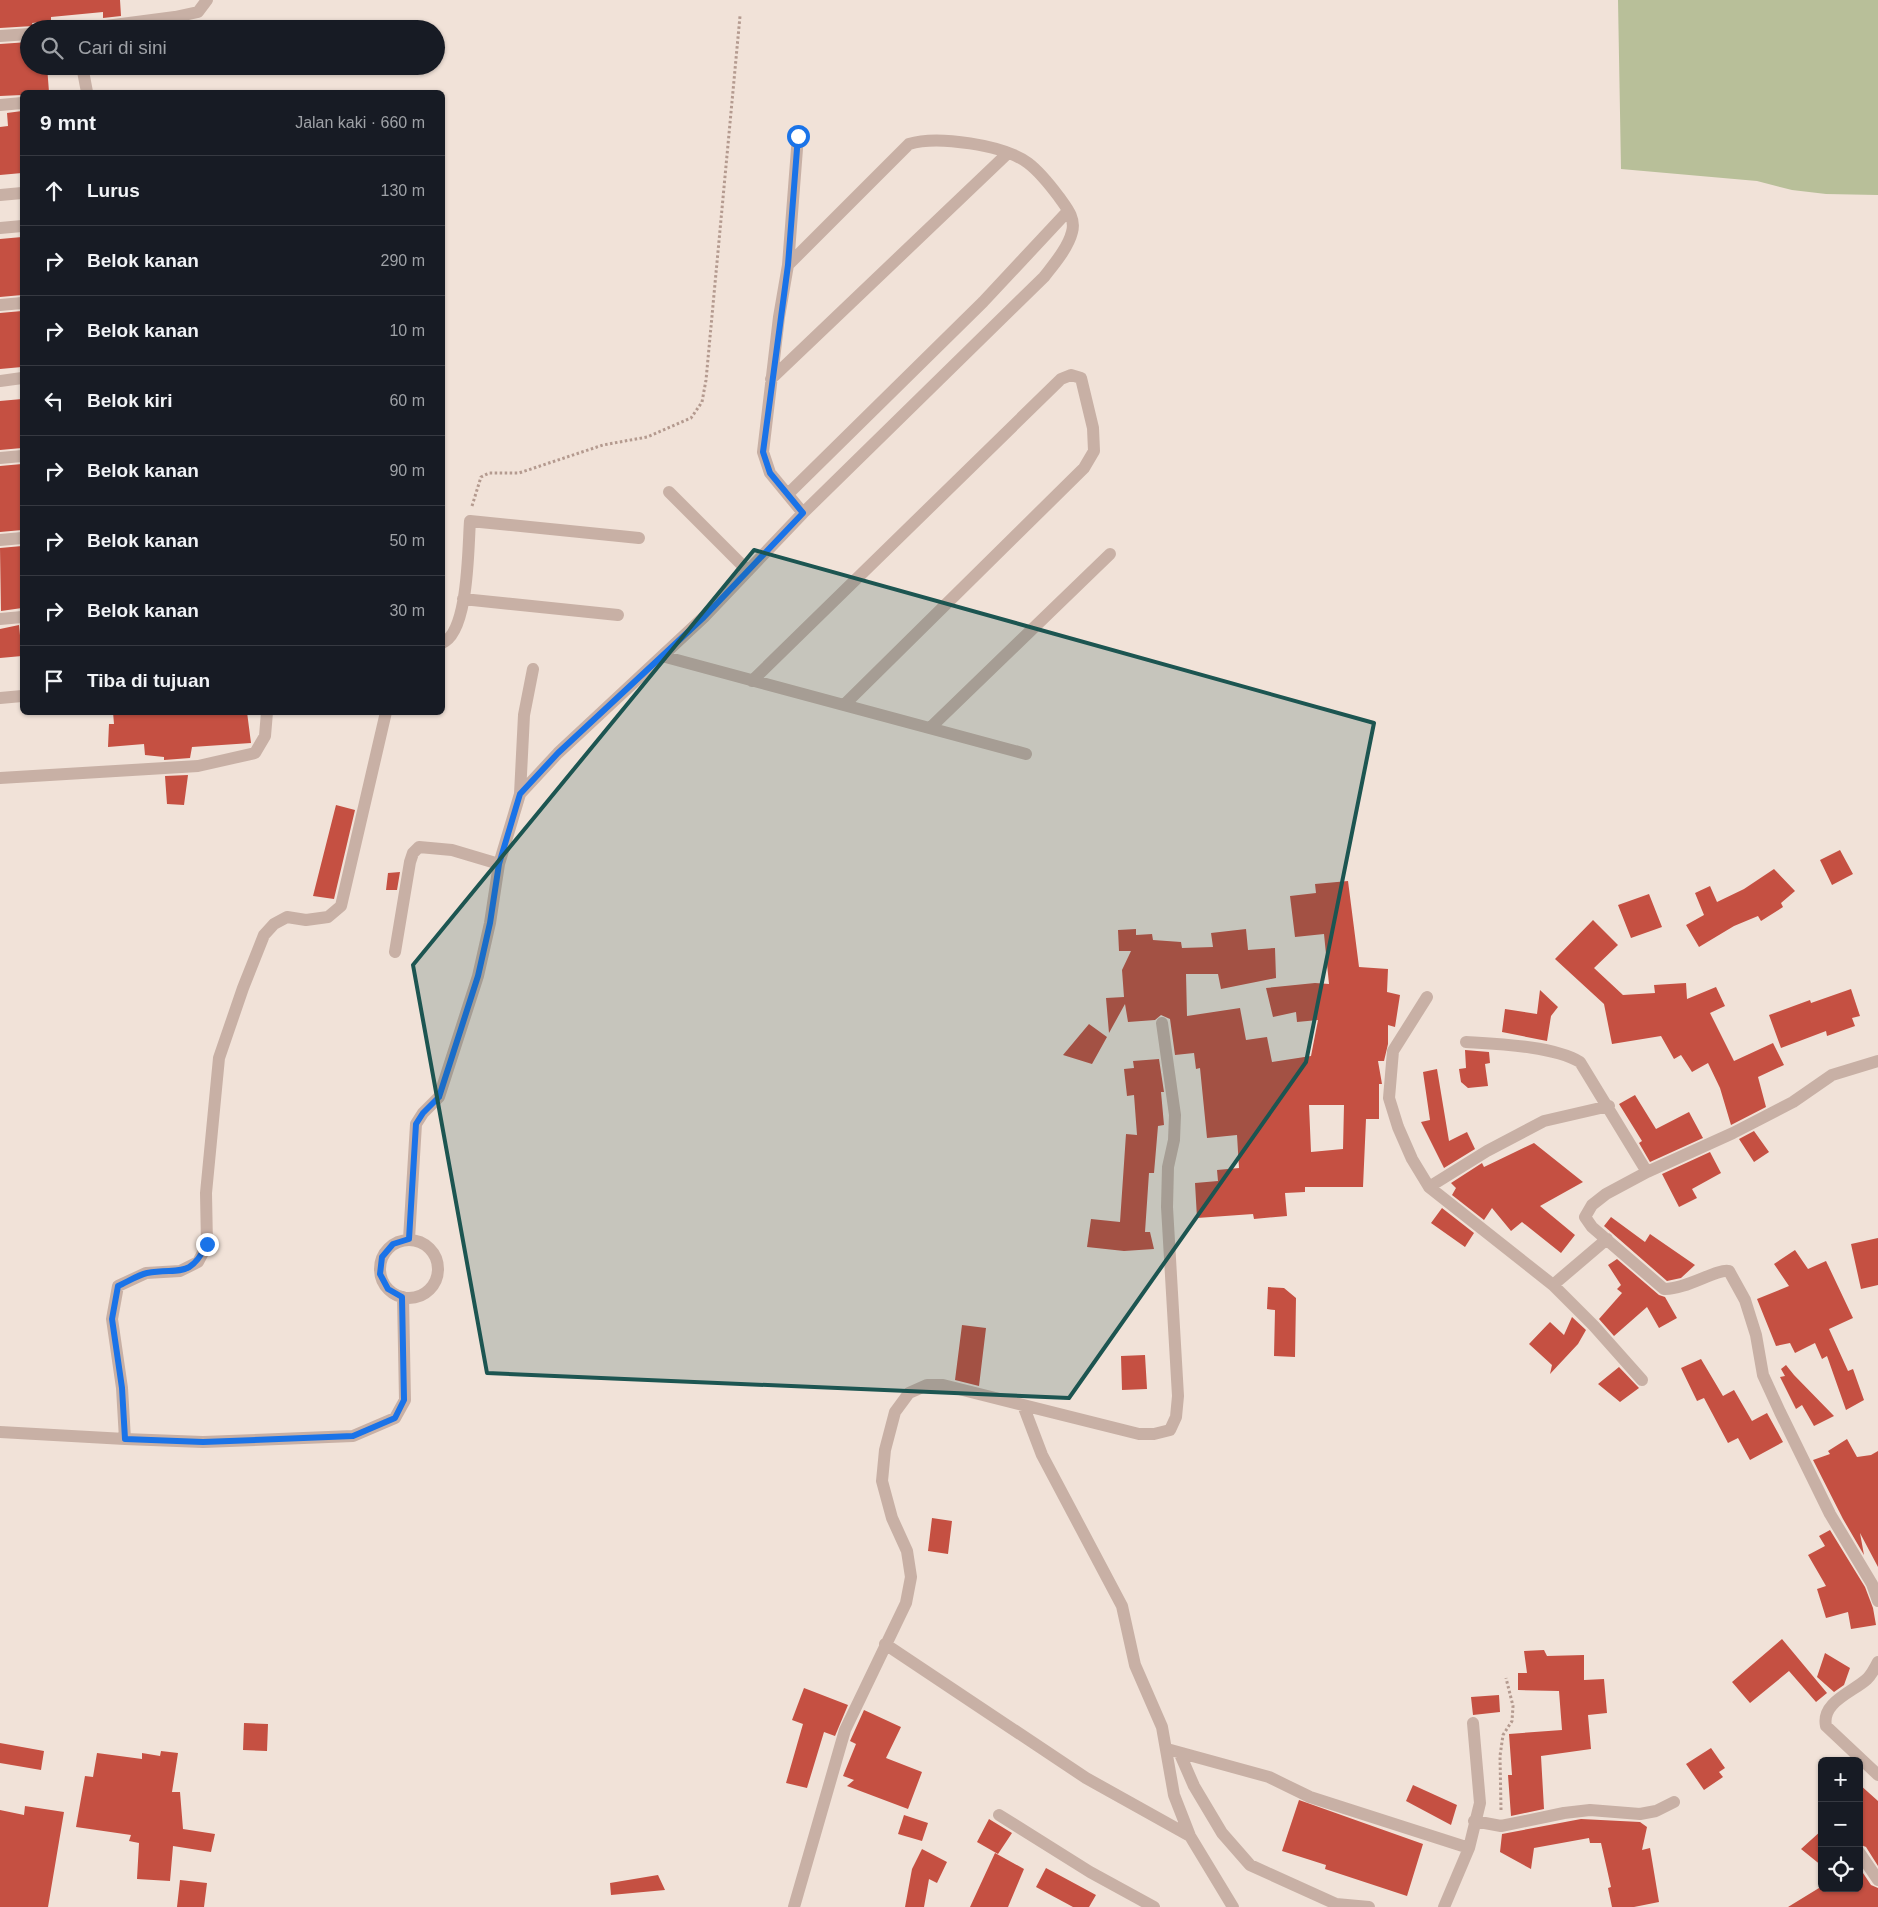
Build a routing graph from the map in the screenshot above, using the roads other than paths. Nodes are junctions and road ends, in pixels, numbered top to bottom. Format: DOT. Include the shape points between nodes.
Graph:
graph roads {
  1 [pos="207,0"];
  2 [pos="152,20"];
  3 [pos="20,35"];
  4 [pos="0,36"];
  5 [pos="83,75"];
  6 [pos="86,90"];
  7 [pos="20,103"];
  8 [pos="0,105"];
  9 [pos="798,136"];
  10 [pos="1007,154"];
  11 [pos="20,193"];
  12 [pos="0,195"];
  13 [pos="1068,210"];
  14 [pos="20,226"];
  15 [pos="0,228"];
  16 [pos="788,265"];
  17 [pos="20,303"];
  18 [pos="0,305"];
  19 [pos="20,378"];
  20 [pos="771,379"];
  21 [pos="0,381"];
  22 [pos="20,456"];
  23 [pos="0,458"];
  24 [pos="669,492"];
  25 [pos="788,494"];
  26 [pos="803,513"];
  27 [pos="20,538"];
  28 [pos="639,538"];
  29 [pos="0,540"];
  30 [pos="1110,554"];
  31 [pos="748,571"];
  32 [pos="463,599"];
  33 [pos="618,615"];
  34 [pos="20,617"];
  35 [pos="0,619"];
  36 [pos="445,642"];
  37 [pos="662,656"];
  38 [pos="533,669"];
  39 [pos="752,681"];
  40 [pos="20,696"];
  41 [pos="0,698"];
  42 [pos="844,705"];
  43 [pos="267,715"];
  44 [pos="385,715"];
  45 [pos="930,728"];
  46 [pos="1026,754"];
  47 [pos="0,778"];
  48 [pos="520,794"];
  49 [pos="499,864"];
  50 [pos="395,952"];
  51 [pos="1427,997"];
  52 [pos="1162,1023"];
  53 [pos="1466,1042"];
  54 [pos="1878,1060"];
  55 [pos="1609,1106"];
  56 [pos="1647,1172"];
  57 [pos="1429,1187"];
  58 [pos="409,1239"];
  59 [pos="1607,1239"];
  60 [pos="1553,1285"];
  61 [pos="402,1297"];
  62 [pos="1642,1380"];
  63 [pos="1023,1405"];
  64 [pos="0,1432"];
  65 [pos="125,1439"];
  66 [pos="1878,1601"];
  67 [pos="885,1644"];
  68 [pos="1878,1662"];
  69 [pos="1473,1723"];
  70 [pos="1167,1748"];
  71 [pos="1180,1754"];
  72 [pos="1878,1775"];
  73 [pos="1674,1802"];
  74 [pos="999,1815"];
  75 [pos="1474,1821"];
  76 [pos="1190,1836"];
  77 [pos="1469,1848"];
  78 [pos="1863,1858"];
  79 [pos="1878,1880"];
  80 [pos="794,1907"];
  81 [pos="1154,1907"];
  82 [pos="1233,1907"];
  83 [pos="1369,1907"];
  84 [pos="1444,1907"];
  1 -- 2 [label="street" via="198,12"];
  3 -- 4 [label="street"];
  5 -- 6 [label="street"];
  7 -- 8 [label="street"];
  9 -- 16 [label="street"];
  10 -- 13 [label="street" via="1027,162 1048,182"];
  10 -- 16 [label="street" via="991,147 950,141 923,139 909,144"];
  10 -- 20 [label="street"];
  11 -- 12 [label="street"];
  13 -- 25 [label="street" via="983,302"];
  13 -- 26 [label="street" via="1072,232 1044,277"];
  14 -- 15 [label="street"];
  16 -- 20 [label="street"];
  17 -- 18 [label="street"];
  19 -- 21 [label="street"];
  20 -- 25 [label="street" via="763,452 770,473"];
  22 -- 23 [label="street"];
  24 -- 31 [label="street"];
  25 -- 26 [label="street"];
  26 -- 31 [label="street"];
  27 -- 29 [label="street"];
  28 -- 32 [label="street" via="470,521"];
  30 -- 45 [label="street"];
  31 -- 37 [label="street"];
  32 -- 33 [label="street"];
  32 -- 36 [label="street" via="456,629"];
  34 -- 35 [label="street"];
  37 -- 39 [label="street"];
  37 -- 48 [label="street" via="558,753"];
  38 -- 48 [label="street" via="524,714"];
  39 -- 42 [label="street"];
  39 -- 42 [label="street" via="1062,379 1071,375 1081,378 1093,428 1094,451 1084,468"];
  40 -- 41 [label="street"];
  42 -- 45 [label="street"];
  43 -- 47 [label="street" via="265,736 255,753 237,758 198,766"];
  44 -- 65 [label="street" via="341,906 328,916 306,920 287,917 274,924 264,936 219,1058 206,1193 207,1244 198,1262 180,1271 146,1273 118,1286 112,1319 122,1388"];
  45 -- 46 [label="street"];
  48 -- 49 [label="street"];
  49 -- 50 [label="street" via="452,850 419,847 410,862"];
  49 -- 58 [label="street" via="478,976 439,1097 416,1124"];
  51 -- 57 [label="street" via="1393,1051 1389,1098 1412,1159"];
  52 -- 63 [label="street" via="1175,1115 1167,1207 1177,1368 1176,1417 1170,1430 1139,1434"];
  53 -- 55 [label="street" via="1505,1044 1569,1055 1580,1062"];
  54 -- 56 [label="street" via="1832,1075 1793,1102"];
  55 -- 56 [label="street"];
  55 -- 57 [label="street" via="1544,1121"];
  56 -- 59 [label="street" via="1606,1194 1587,1212 1587,1221"];
  57 -- 60 [label="street"];
  58 -- 61 [label="street" via="393,1244 382,1257 380,1274 388,1289"];
  58 -- 61 [label="street" via="423,1242 434,1251 439,1265 437,1278 429,1290 417,1297"];
  59 -- 60 [label="street"];
  59 -- 66 [label="street" via="1664,1289 1690,1285 1721,1270 1729,1271 1745,1300 1766,1382 1814,1484 1872,1584"];
  60 -- 62 [label="street"];
  61 -- 65 [label="street" via="404,1400 395,1418 353,1436 203,1442"];
  63 -- 67 [label="street" via="944,1385 928,1385 908,1393 895,1412 885,1450 882,1481 892,1518 907,1551 911,1577 906,1603"];
  63 -- 70 [label="street" via="1042,1455 1122,1606 1135,1665 1162,1727"];
  64 -- 65 [label="street"];
  67 -- 76 [label="street" via="1086,1778"];
  67 -- 80 [label="street" via="845,1730"];
  68 -- 72 [label="street" via="1868,1678 1835,1702 1824,1719 1826,1726"];
  69 -- 75 [label="street" via="1480,1803"];
  70 -- 71 [label="street"];
  70 -- 76 [label="street" via="1174,1794"];
  71 -- 77 [label="street" via="1269,1777 1310,1797"];
  71 -- 83 [label="street" via="1194,1786 1222,1833 1250,1865 1336,1904"];
  73 -- 75 [label="street" via="1640,1814 1590,1810 1501,1826"];
  74 -- 81 [label="street" via="1090,1872"];
  75 -- 77 [label="street"];
  76 -- 82 [label="street"];
  77 -- 84 [label="street"];
  78 -- 79 [label="street"];
}
